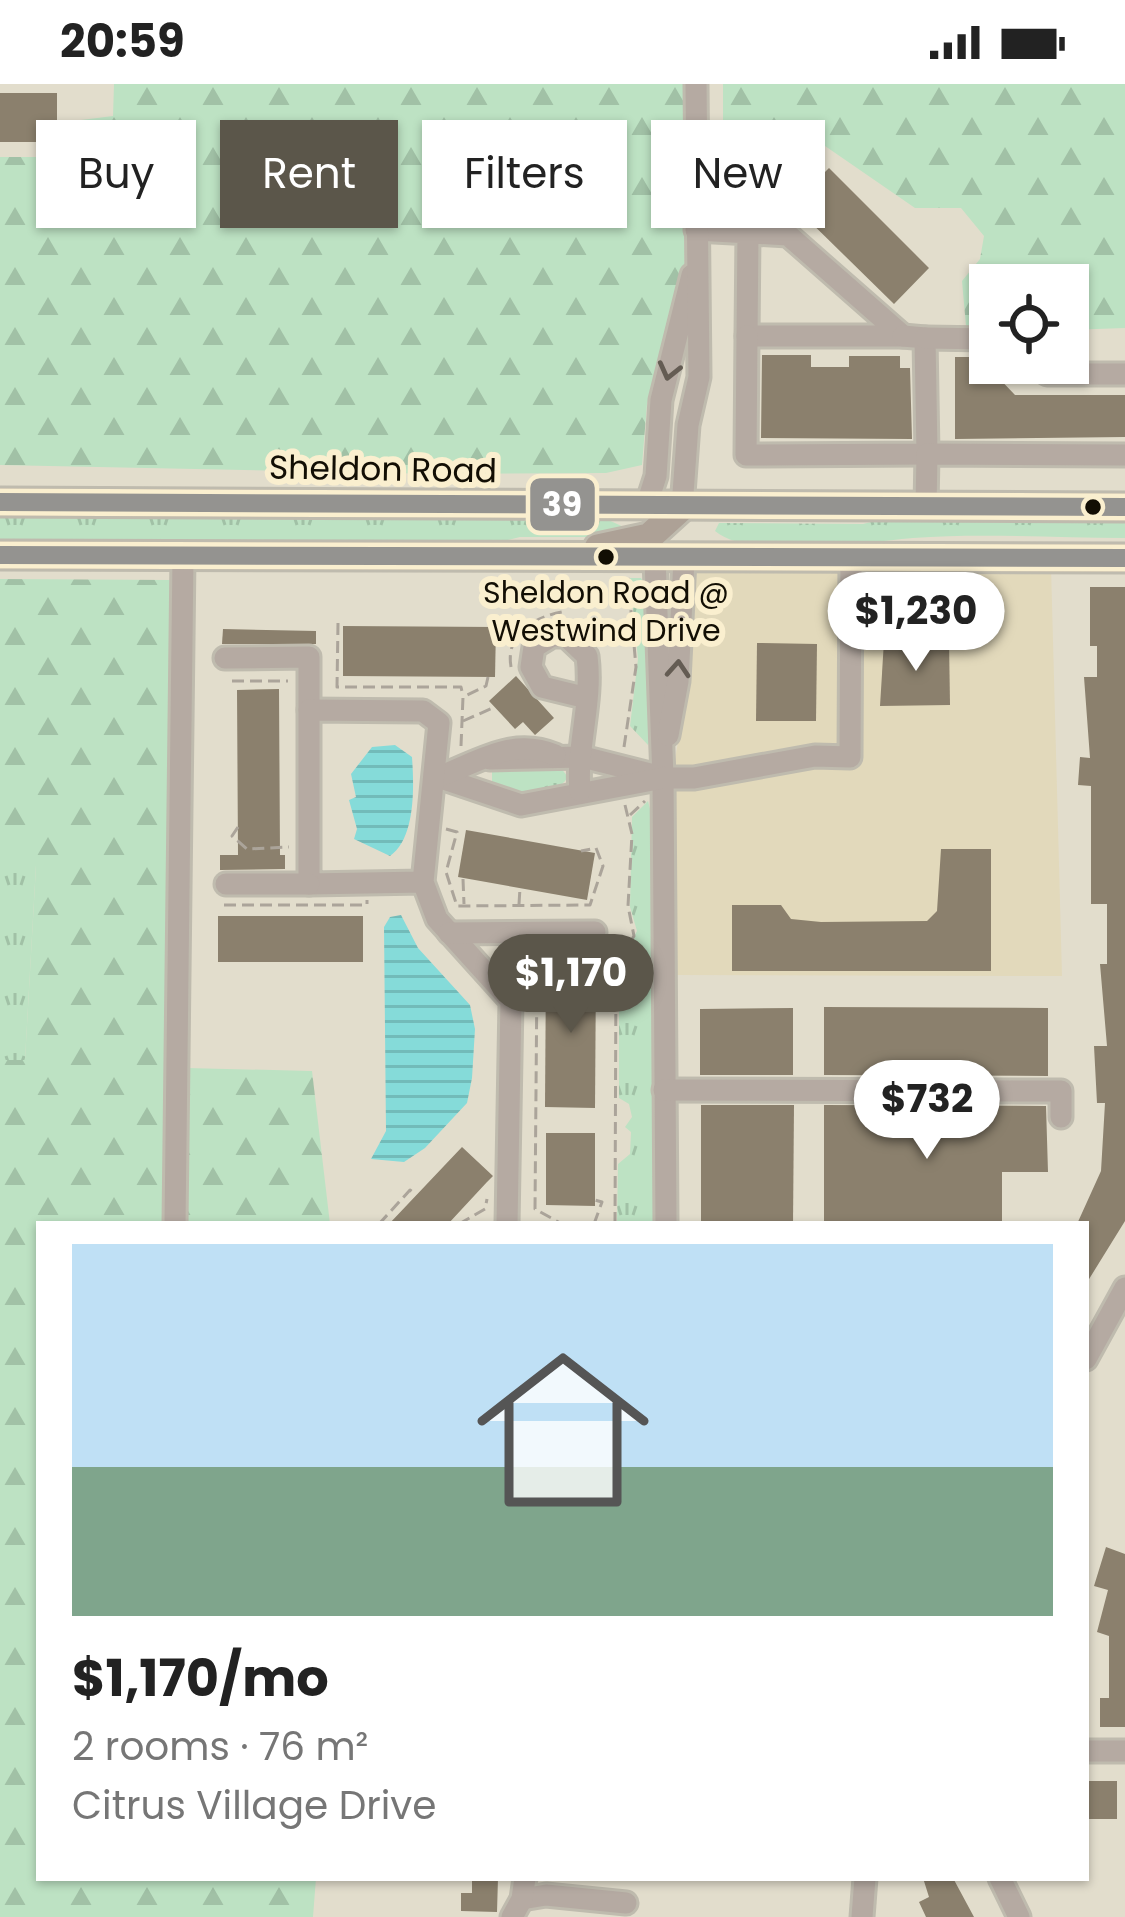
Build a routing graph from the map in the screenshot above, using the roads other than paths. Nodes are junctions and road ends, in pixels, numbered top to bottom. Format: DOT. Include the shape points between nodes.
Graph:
graph roads {
  1 [pos="696,84"];
  2 [pos="696,230"];
  3 [pos="748,233"];
  4 [pos="696,257"];
  5 [pos="747,336"];
  6 [pos="914,337"];
  7 [pos="969,338"];
  8 [pos="1089,374"];
  9 [pos="1125,374"];
  10 [pos="927,454"];
  11 [pos="1125,455"];
  12 [pos="0,502"];
  13 [pos="646,507"];
  14 [pos="682,507"];
  15 [pos="749,507"];
  16 [pos="926,507"];
  17 [pos="1125,507"];
  18 [pos="0,555"];
  19 [pos="184,556"];
  20 [pos="553,557"];
  21 [pos="1125,558"];
  22 [pos="655,559"];
  23 [pos="684,559"];
  24 [pos="850,559"];
  25 [pos="225,658"];
  26 [pos="587,698"];
  27 [pos="309,710"];
  28 [pos="583,757"];
  29 [pos="480,758"];
  30 [pos="438,777"];
  31 [pos="663,778"];
  32 [pos="580,791"];
  33 [pos="485,796"];
  34 [pos="423,882"];
  35 [pos="226,884"];
  36 [pos="309,884"];
  37 [pos="595,932"];
  38 [pos="449,933"];
  39 [pos="664,1090"];
  40 [pos="1061,1117"];
  41 [pos="175,1221"];
  42 [pos="507,1221"];
  43 [pos="666,1221"];
  44 [pos="1125,1288"];
  45 [pos="1089,1354"];
  46 [pos="1125,1750"];
  47 [pos="1089,1751"];
  48 [pos="866,1881"];
  49 [pos="1001,1881"];
  50 [pos="560,1888"];
  51 [pos="520,1898"];
  52 [pos="626,1910"];
  53 [pos="862,1917"];
  54 [pos="1018,1917"];
  1 -- 2 [label="street"];
  2 -- 3 [label="street"];
  2 -- 4 [label="street"];
  3 -- 5 [label="street"];
  3 -- 6 [label="street" via="788,235"];
  4 -- 13 [label="street, one-way" via="661,400"];
  4 -- 14 [label="street" via="700,376"];
  5 -- 6 [label="street"];
  5 -- 10 [label="street" via="746,455"];
  6 -- 7 [label="street"];
  6 -- 10 [label="street"];
  8 -- 9 [label="street"];
  10 -- 11 [label="street"];
  10 -- 16 [label="street"];
  12 -- 13 [label="main road, Sheldon Road"];
  13 -- 14 [label="main road, Sheldon Road"];
  14 -- 15 [label="main road, Sheldon Road"];
  14 -- 20 [label="main road" via="649,537"];
  15 -- 16 [label="main road, Sheldon Road"];
  15 -- 22 [label="main road" via="688,526"];
  16 -- 17 [label="main road, Sheldon Road"];
  18 -- 19 [label="main road"];
  19 -- 20 [label="main road"];
  19 -- 41 [label="street"];
  20 -- 22 [label="main road"];
  21 -- 24 [label="main road"];
  22 -- 23 [label="main road"];
  22 -- 31 [label="street"];
  23 -- 24 [label="main road"];
  31 -- 23 [label="street, one-way"];
  24 -- 31 [label="street" via="850,757"];
  25 -- 27 [label="street" via="309,657"];
  26 -- 28 [label="street"];
  27 -- 30 [label="street" via="423,711 440,723"];
  27 -- 36 [label="street"];
  28 -- 29 [label="street" via="523,746"];
  28 -- 31 [label="street"];
  28 -- 32 [label="street"];
  29 -- 30 [label="street"];
  29 -- 33 [label="street"];
  30 -- 33 [label="street"];
  30 -- 34 [label="street"];
  31 -- 32 [label="street"];
  31 -- 39 [label="street"];
  32 -- 33 [label="street" via="521,805"];
  34 -- 36 [label="street"];
  34 -- 38 [label="street"];
  35 -- 36 [label="street"];
  37 -- 38 [label="street"];
  38 -- 42 [label="street" via="511,1001"];
  39 -- 40 [label="street" via="1061,1091"];
  39 -- 43 [label="street"];
  44 -- 45 [label="street"];
  46 -- 47 [label="street"];
  48 -- 53 [label="street"];
  49 -- 54 [label="street"];
  50 -- 51 [label="street"];
  50 -- 52 [label="street"];
}
